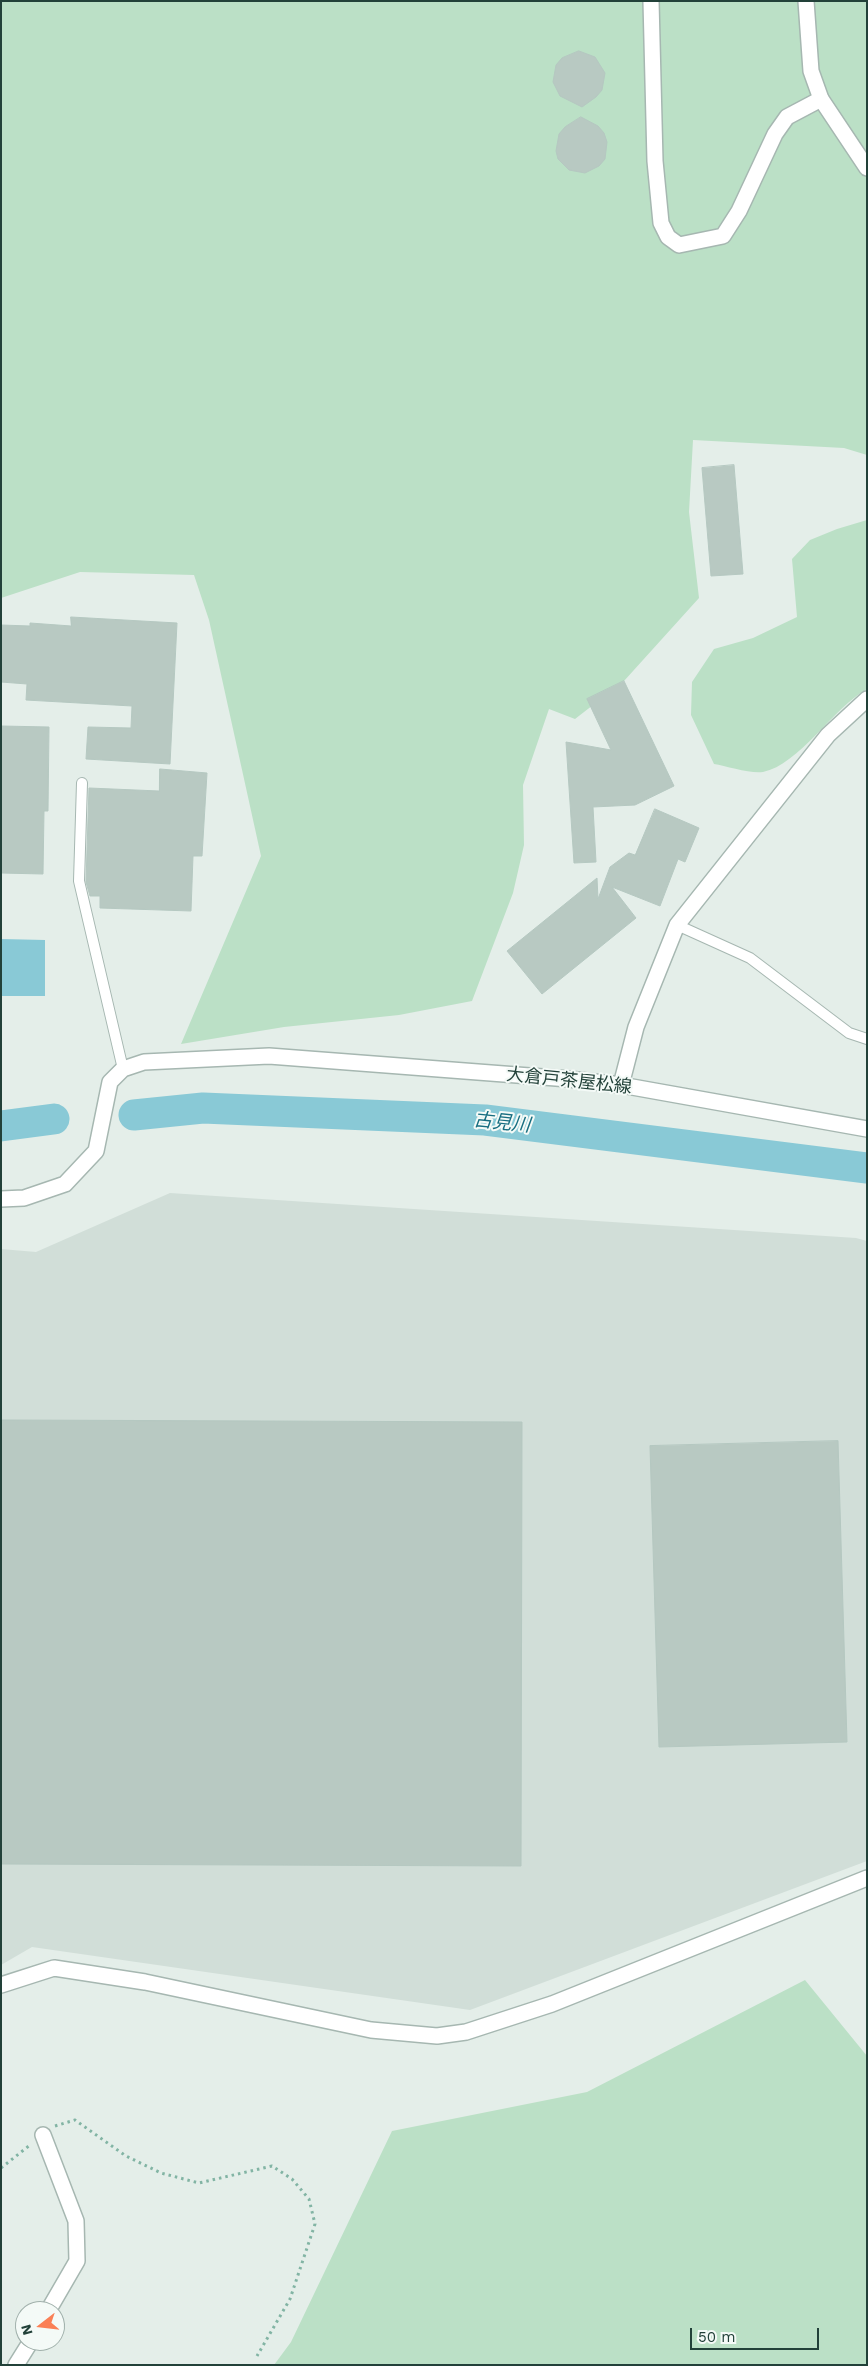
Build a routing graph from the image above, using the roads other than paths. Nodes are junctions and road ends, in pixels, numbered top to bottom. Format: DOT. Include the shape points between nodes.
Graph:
graph roads {
  1 [pos="651,1"];
  2 [pos="806,1"];
  3 [pos="820,98"];
  4 [pos="867,168"];
  5 [pos="867,699"];
  6 [pos="82,783"];
  7 [pos="677,925"];
  8 [pos="867,1039"];
  9 [pos="123,1069"];
  10 [pos="621,1085"];
  11 [pos="867,1129"];
  12 [pos="1,1198"];
  13 [pos="867,1878"];
  14 [pos="1,1985"];
  15 [pos="43,2135"];
  16 [pos="54,2301"];
  17 [pos="25,2351"];
  18 [pos="16,2365"];
  1 -- 3 [label="street" via="655,161 661,224 668,237 679,245 723,236 739,211 774,134 787,117"];
  2 -- 3 [label="street" via="811,71"];
  3 -- 4 [label="street"];
  5 -- 7 [label="street" via="828,735"];
  6 -- 9 [label="lane" via="79,881"];
  7 -- 8 [label="lane" via="750,958 849,1033"];
  7 -- 10 [label="street" via="636,1027"];
  9 -- 10 [label="street, 大倉戸茶屋松線" via="144,1062 269,1056"];
  9 -- 12 [label="street" via="110,1082 96,1151 65,1184 24,1198"];
  10 -- 11 [label="street, 大倉戸茶屋松線"];
  13 -- 14 [label="street" via="552,2004 466,2032 437,2036 371,2030 145,1982 54,1968"];
  15 -- 16 [label="street" via="76,2221 77,2261"];
  17 -- 18 [label="street"];
}
